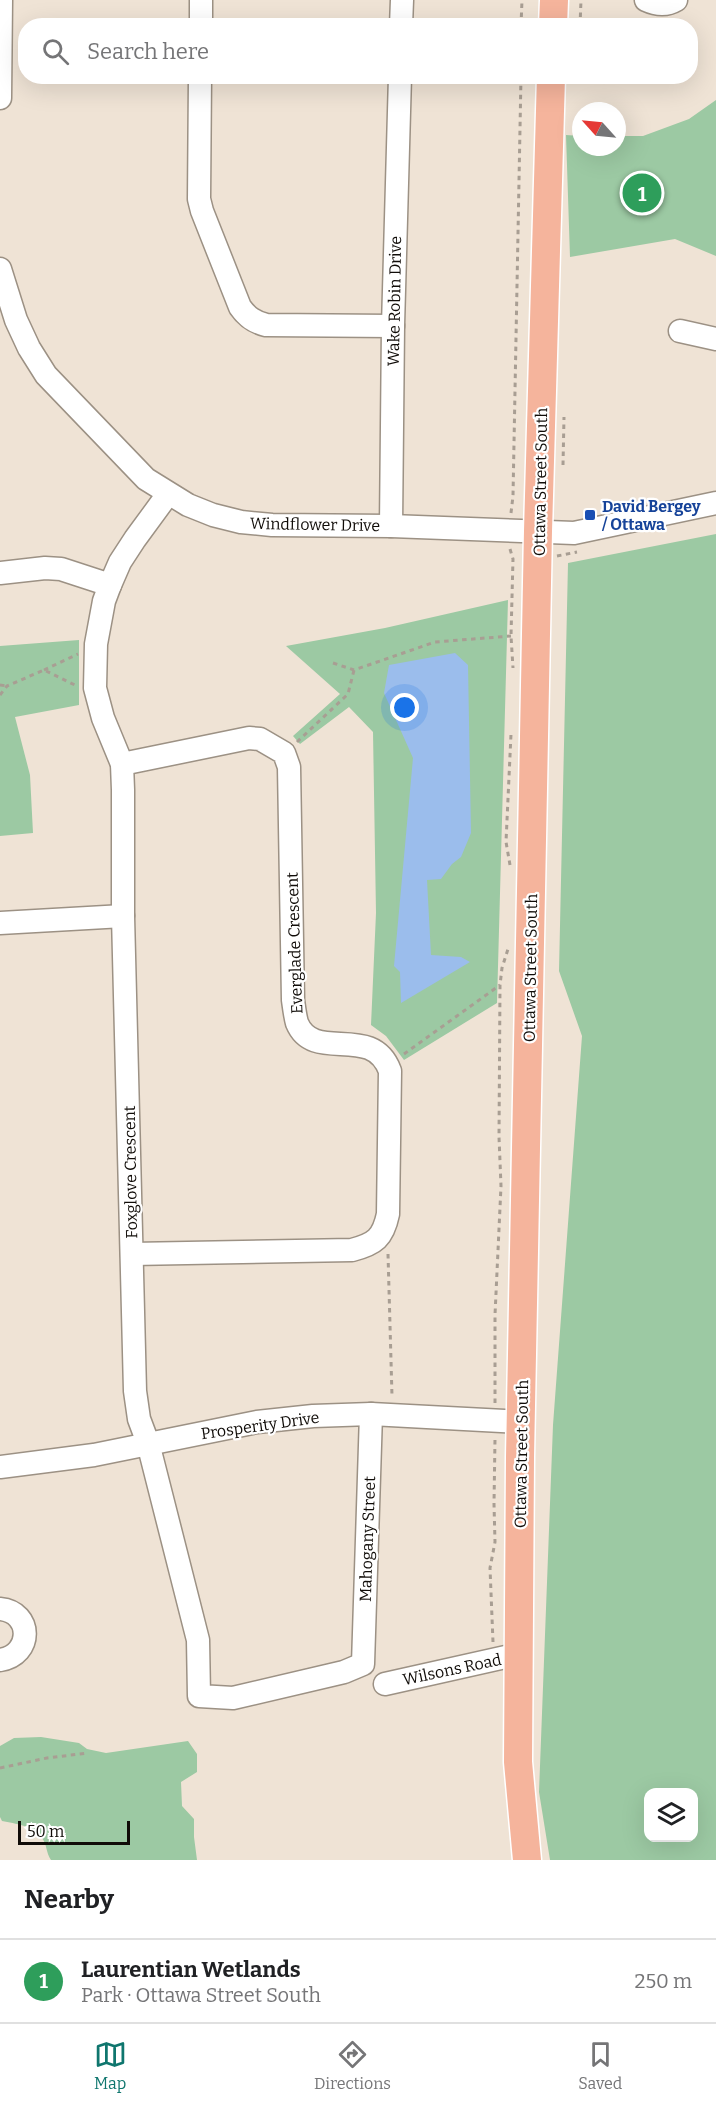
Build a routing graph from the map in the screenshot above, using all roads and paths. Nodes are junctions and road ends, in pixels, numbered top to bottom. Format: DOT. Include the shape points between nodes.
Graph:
graph roads {
  1 [pos="1,0"];
  2 [pos="201,0"];
  3 [pos="402,0"];
  4 [pos="522,0"];
  5 [pos="554,0"];
  6 [pos="581,0"];
  7 [pos="646,0"];
  8 [pos="676,0"];
  9 [pos="201,18"];
  10 [pos="401,18"];
  11 [pos="521,18"];
  12 [pos="553,18"];
  13 [pos="580,18"];
  14 [pos="200,84"];
  15 [pos="400,84"];
  16 [pos="520,84"];
  17 [pos="551,84"];
  18 [pos="0,98"];
  19 [pos="0,269"];
  20 [pos="8,324"];
  21 [pos="393,326"];
  22 [pos="680,331"];
  23 [pos="716,339"];
  24 [pos="168,494"];
  25 [pos="716,503"];
  26 [pos="511,512"];
  27 [pos="391,526"];
  28 [pos="538,531"];
  29 [pos="510,544"];
  30 [pos="0,573"];
  31 [pos="110,585"];
  32 [pos="524,634"];
  33 [pos="96,644"];
  34 [pos="333,663"];
  35 [pos="513,669"];
  36 [pos="44,670"];
  37 [pos="354,670"];
  38 [pos="0,685"];
  39 [pos="7,686"];
  40 [pos="77,687"];
  41 [pos="0,695"];
  42 [pos="513,725"];
  43 [pos="284,753"];
  44 [pos="122,764"];
  45 [pos="512,871"];
  46 [pos="123,916"];
  47 [pos="0,923"];
  48 [pos="512,941"];
  49 [pos="500,985"];
  50 [pos="404,1054"];
  51 [pos="132,1254"];
  52 [pos="388,1254"];
  53 [pos="392,1396"];
  54 [pos="495,1403"];
  55 [pos="370,1414"];
  56 [pos="522,1422"];
  57 [pos="148,1443"];
  58 [pos="0,1467"];
  59 [pos="0,1609"];
  60 [pos="519,1654"];
  61 [pos="0,1660"];
  62 [pos="363,1664"];
  63 [pos="385,1684"];
  64 [pos="88,1753"];
  65 [pos="0,1768"];
  66 [pos="527,1860"];
  1 -- 18 [label="street"];
  2 -- 9 [label="street"];
  3 -- 10 [label="street"];
  4 -- 11 [label="path"];
  5 -- 12 [label="main road"];
  6 -- 13 [label="path"];
  7 -- 8 [label="street" via="659,4"];
  14 -- 21 [label="street" via="199,199 245,314 266,325"];
  15 -- 21 [label="street, Wake Robin Drive"];
  16 -- 26 [label="path"];
  17 -- 28 [label="main road, Ottawa Street South"];
  19 -- 20 [label="street, Windflower Drive"];
  20 -- 24 [label="street, Windflower Drive" via="46,375 129,464"];
  21 -- 27 [label="street, Wake Robin Drive"];
  22 -- 23 [label="street"];
  24 -- 27 [label="street, Windflower Drive" via="204,512 241,522"];
  24 -- 31 [label="street, Foxglove Crescent" via="120,562"];
  25 -- 28 [label="street, Windflower Drive" via="574,533"];
  27 -- 28 [label="street, Windflower Drive"];
  28 -- 32 [label="main road, Ottawa Street South"];
  29 -- 32 [label="path"];
  30 -- 31 [label="street" via="61,569"];
  31 -- 33 [label="street, Foxglove Crescent"];
  32 -- 35 [label="path"];
  32 -- 37 [label="path" via="435,642"];
  32 -- 56 [label="main road, Ottawa Street South"];
  33 -- 36 [label="path"];
  33 -- 44 [label="street, Foxglove Crescent" via="95,688"];
  34 -- 37 [label="path"];
  36 -- 39 [label="path"];
  36 -- 40 [label="path"];
  37 -- 43 [label="path" via="348,694"];
  38 -- 39 [label="path"];
  39 -- 41 [label="path"];
  42 -- 45 [label="path" via="506,842"];
  43 -- 44 [label="street" via="260,739 249,738"];
  43 -- 51 [label="street, Everglade Crescent" via="289,767 295,1015 298,1025 316,1042 373,1048 386,1061 390,1071 385,1226 379,1238 352,1250"];
  44 -- 46 [label="street, Foxglove Crescent"];
  46 -- 47 [label="street"];
  46 -- 51 [label="street, Foxglove Crescent"];
  48 -- 49 [label="path" via="504,956"];
  49 -- 50 [label="path"];
  49 -- 54 [label="path" via="501,1186"];
  51 -- 57 [label="street, Foxglove Crescent" via="135,1391"];
  52 -- 53 [label="path"];
  55 -- 56 [label="street, Prosperity Drive"];
  55 -- 57 [label="street, Prosperity Drive" via="257,1422"];
  55 -- 62 [label="street, Mahogany Street"];
  56 -- 60 [label="main road, Ottawa Street South"];
  57 -- 58 [label="street, Prosperity Drive" via="94,1455"];
  57 -- 62 [label="street, Foxglove Crescent" via="198,1640 199,1696 234,1698"];
  59 -- 61 [label="street" via="13,1612 25,1633 16,1654"];
  60 -- 63 [label="street, Wilsons Road"];
  60 -- 66 [label="main road, Ottawa Street South" via="518,1762"];
  64 -- 65 [label="path"];
}
